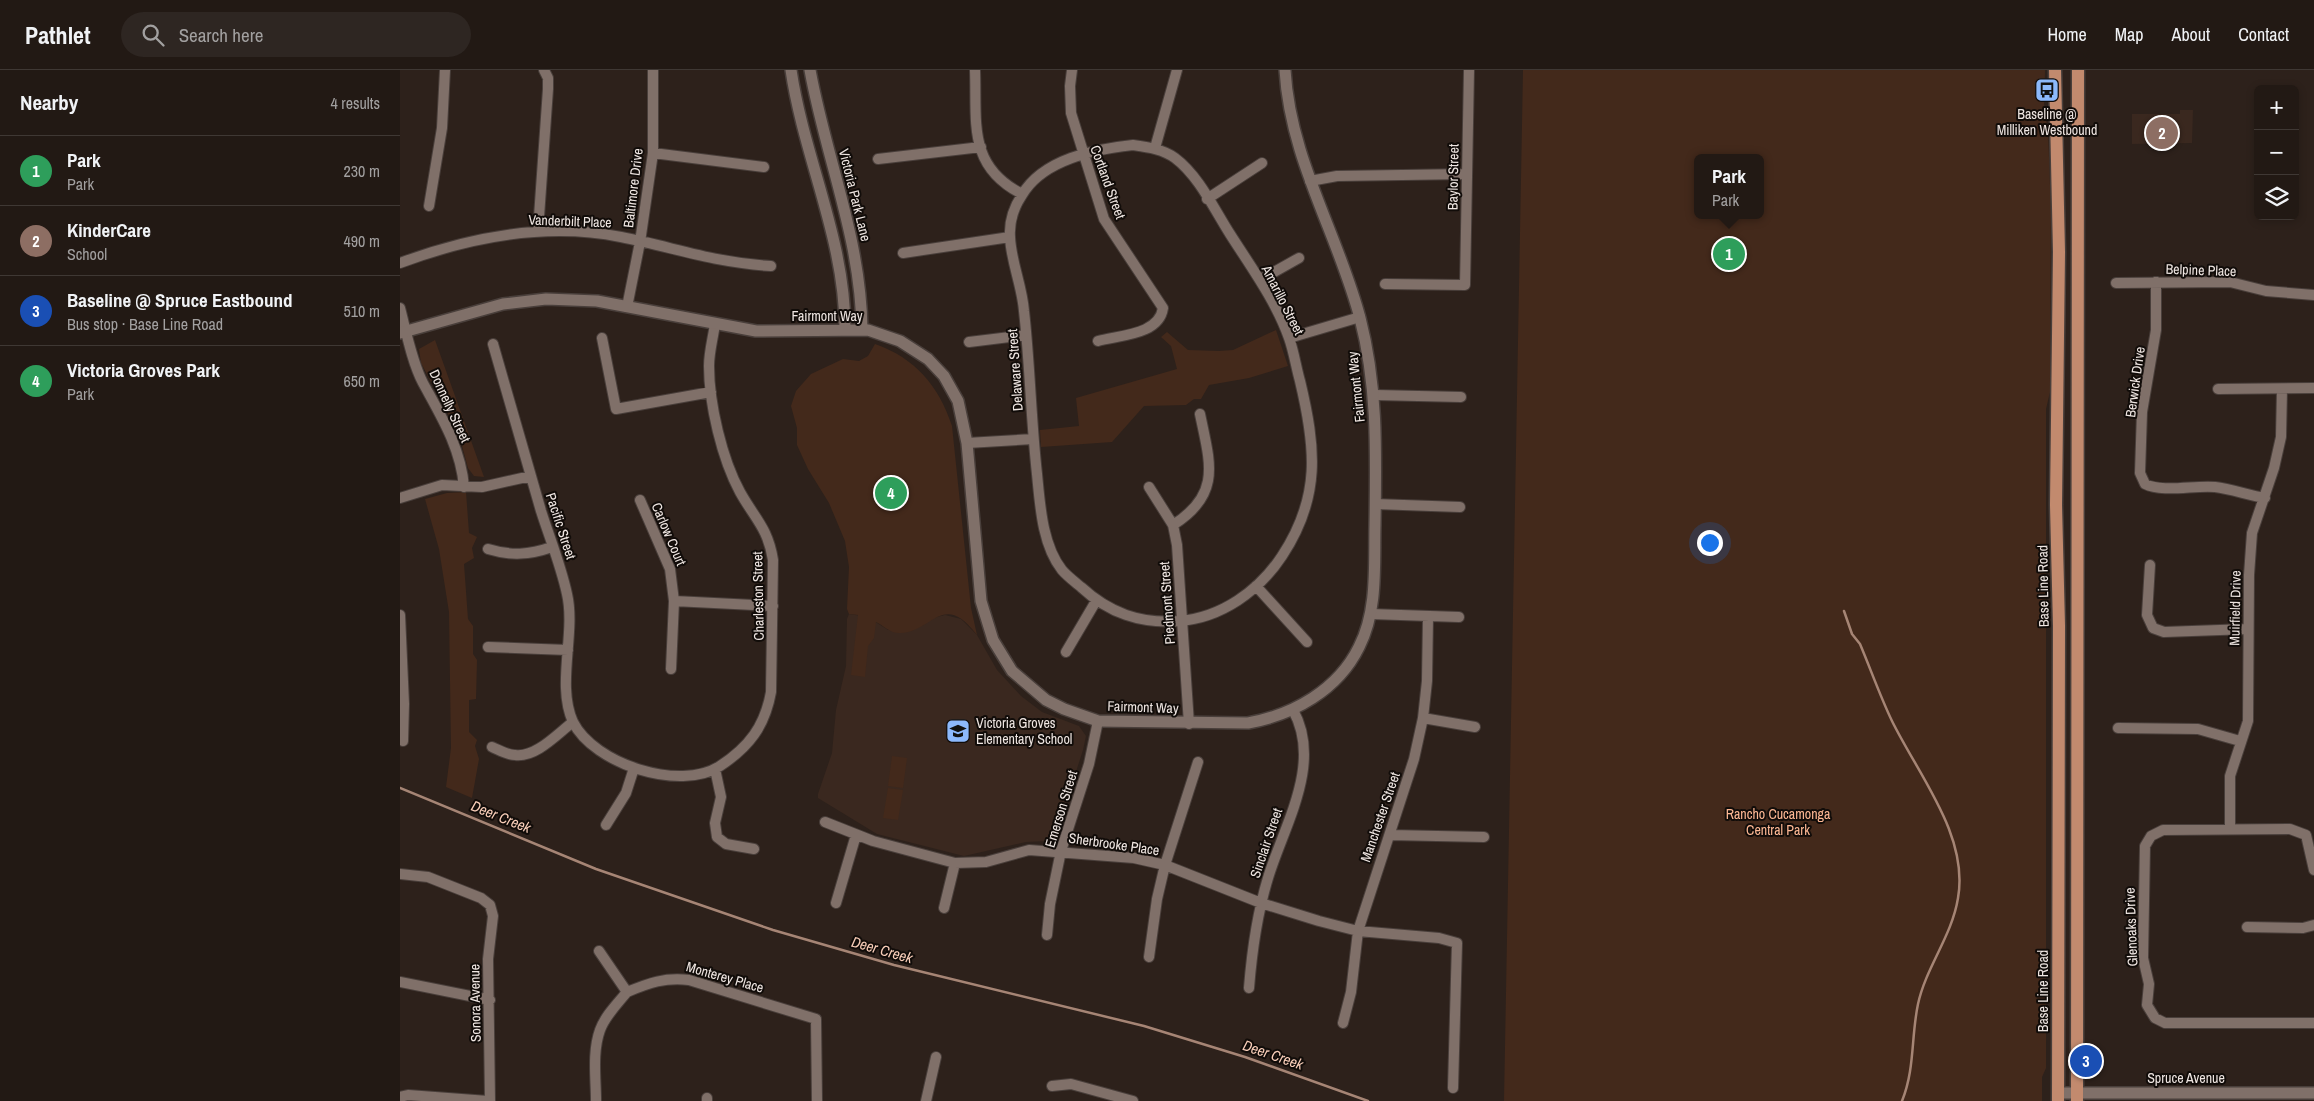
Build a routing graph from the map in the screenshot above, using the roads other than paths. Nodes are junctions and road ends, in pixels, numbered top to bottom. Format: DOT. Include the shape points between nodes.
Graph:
graph roads {
  1 [pos="445,70"];
  2 [pos="545,70"];
  3 [pos="653,70"];
  4 [pos="792,70"];
  5 [pos="810,70"];
  6 [pos="975,70"];
  7 [pos="1072,70"];
  8 [pos="1177,70"];
  9 [pos="1285,70"];
  10 [pos="1469,70"];
  11 [pos="2055,70"];
  12 [pos="2078,70"];
  13 [pos="981,147"];
  14 [pos="1155,148"];
  15 [pos="653,153"];
  16 [pos="1082,155"];
  17 [pos="878,159"];
  18 [pos="1262,163"];
  19 [pos="764,167"];
  20 [pos="1467,174"];
  21 [pos="1310,181"];
  22 [pos="1022,194"];
  23 [pos="1207,199"];
  24 [pos="429,206"];
  25 [pos="538,231"];
  26 [pos="1010,237"];
  27 [pos="640,242"];
  28 [pos="903,253"];
  29 [pos="1299,258"];
  30 [pos="400,263"];
  31 [pos="770,266"];
  32 [pos="1260,280"];
  33 [pos="2156,282"];
  34 [pos="2116,283"];
  35 [pos="1385,284"];
  36 [pos="2314,295"];
  37 [pos="627,307"];
  38 [pos="400,308"];
  39 [pos="1360,317"];
  40 [pos="715,324"];
  41 [pos="845,329"];
  42 [pos="862,330"];
  43 [pos="403,332"];
  44 [pos="1026,335"];
  45 [pos="602,338"];
  46 [pos="1289,338"];
  47 [pos="1098,341"];
  48 [pos="969,342"];
  49 [pos="493,344"];
  50 [pos="2314,388"];
  51 [pos="2218,389"];
  52 [pos="2282,389"];
  53 [pos="711,392"];
  54 [pos="1375,395"];
  55 [pos="1461,397"];
  56 [pos="1200,414"];
  57 [pos="1033,439"];
  58 [pos="967,443"];
  59 [pos="531,476"];
  60 [pos="464,487"];
  61 [pos="1149,487"];
  62 [pos="400,498"];
  63 [pos="2265,498"];
  64 [pos="640,500"];
  65 [pos="1375,504"];
  66 [pos="1460,507"];
  67 [pos="1173,525"];
  68 [pos="552,547"];
  69 [pos="488,548"];
  70 [pos="2150,565"];
  71 [pos="1256,586"];
  72 [pos="674,601"];
  73 [pos="1096,601"];
  74 [pos="773,606"];
  75 [pos="1371,614"];
  76 [pos="400,615"];
  77 [pos="1428,617"];
  78 [pos="1459,617"];
  79 [pos="1182,621"];
  80 [pos="2248,629"];
  81 [pos="1307,642"];
  82 [pos="488,646"];
  83 [pos="568,650"];
  84 [pos="1066,652"];
  85 [pos="671,669"];
  86 [pos="1293,710"];
  87 [pos="1423,718"];
  88 [pos="1098,721"];
  89 [pos="573,722"];
  90 [pos="1188,724"];
  91 [pos="1475,727"];
  92 [pos="2118,728"];
  93 [pos="2240,741"];
  94 [pos="403,742"];
  95 [pos="492,748"];
  96 [pos="1198,762"];
  97 [pos="634,768"];
  98 [pos="715,769"];
  99 [pos="825,822"];
  100 [pos="606,825"];
  101 [pos="2230,829"];
  102 [pos="856,835"];
  103 [pos="1390,835"];
  104 [pos="1484,837"];
  105 [pos="754,849"];
  106 [pos="1061,851"];
  107 [pos="955,863"];
  108 [pos="1165,865"];
  109 [pos="2314,870"];
  110 [pos="400,874"];
  111 [pos="836,903"];
  112 [pos="1261,903"];
  113 [pos="944,908"];
  114 [pos="2314,925"];
  115 [pos="2247,927"];
  116 [pos="1358,931"];
  117 [pos="1047,935"];
  118 [pos="598,951"];
  119 [pos="1149,957"];
  120 [pos="400,982"];
  121 [pos="1249,988"];
  122 [pos="627,992"];
  123 [pos="490,1000"];
  124 [pos="1343,1023"];
  125 [pos="2314,1023"];
  126 [pos="936,1057"];
  127 [pos="1052,1086"];
  128 [pos="1453,1088"];
  129 [pos="1092,1089"];
  130 [pos="2314,1093"];
  131 [pos="400,1097"];
  132 [pos="2058,1097"];
  133 [pos="2077,1097"];
  134 [pos="489,1101"];
  135 [pos="596,1101"];
  136 [pos="816,1101"];
  137 [pos="926,1101"];
  138 [pos="1091,1101"];
  139 [pos="1133,1101"];
  1 -- 24 [label="street" via="442,128"];
  2 -- 25 [label="street" via="548,78 546,143"];
  3 -- 15 [label="street, Baltimore Drive"];
  4 -- 41 [label="street" via="839,264"];
  5 -- 42 [label="street, Victoria Park Lane" via="825,140 852,233"];
  6 -- 13 [label="street" via="975,130"];
  7 -- 16 [label="street, Cortland Street" via="1071,113"];
  8 -- 14 [label="street"];
  9 -- 21 [label="street, Fairmont Way" via="1292,126"];
  10 -- 20 [label="street, Baylor Street"];
  11 -- 132 [label="main road, Base Line Road" via="2059,252 2056,505 2059,626"];
  12 -- 133 [label="main road"];
  13 -- 17 [label="street"];
  13 -- 22 [label="street" via="984,158 1007,186"];
  14 -- 16 [label="street, Amarillo Street" via="1133,145 1109,147"];
  14 -- 23 [label="street, Amarillo Street" via="1174,157 1190,173"];
  15 -- 19 [label="street"];
  15 -- 27 [label="street, Baltimore Drive"];
  16 -- 22 [label="street, Delaware Street" via="1050,168 1035,178"];
  16 -- 47 [label="street, Cortland Street" via="1104,219 1162,308 1161,318 1153,327"];
  18 -- 23 [label="street"];
  20 -- 21 [label="street" via="1337,176"];
  20 -- 35 [label="street, Baylor Street" via="1465,285"];
  21 -- 39 [label="street, Fairmont Way"];
  22 -- 26 [label="street, Delaware Street" via="1010,225"];
  23 -- 32 [label="street, Amarillo Street"];
  25 -- 27 [label="street, Vanderbilt Place" via="586,233"];
  25 -- 30 [label="street, Vanderbilt Place" via="473,240"];
  26 -- 28 [label="street"];
  26 -- 44 [label="street, Delaware Street"];
  27 -- 31 [label="street, Vanderbilt Place" via="715,260"];
  27 -- 37 [label="street, Baltimore Drive"];
  29 -- 32 [label="street"];
  32 -- 46 [label="street, Amarillo Street"];
  33 -- 34 [label="street, Belpine Place"];
  33 -- 36 [label="street, Belpine Place" via="2230,282 2266,291"];
  33 -- 63 [label="street, Berwick Drive" via="2156,330 2142,412 2140,473 2145,484 2155,489 2216,487"];
  37 -- 40 [label="street, Fairmont Way"];
  37 -- 43 [label="street, Fairmont Way" via="597,301 546,299 488,308"];
  38 -- 43 [label="street, Donnelly Street"];
  39 -- 46 [label="street"];
  39 -- 54 [label="street, Fairmont Way"];
  40 -- 41 [label="street, Fairmont Way" via="756,331"];
  40 -- 53 [label="street, Charleston Street" via="709,365"];
  41 -- 42 [label="street, Fairmont Way"];
  42 -- 58 [label="street, Fairmont Way" via="900,340 928,358 958,401"];
  43 -- 60 [label="street, Donnelly Street" via="422,381 448,428"];
  44 -- 48 [label="street"];
  44 -- 57 [label="street, Delaware Street"];
  45 -- 53 [label="street" via="616,409"];
  46 -- 71 [label="street, Amarillo Street" via="1307,414 1313,466 1311,489 1298,530 1280,560"];
  49 -- 59 [label="street, Pacific Street"];
  50 -- 52 [label="street"];
  51 -- 52 [label="street"];
  52 -- 63 [label="street, Muirfield Drive" via="2281,437"];
  53 -- 74 [label="street, Charleston Street" via="731,474 770,541"];
  54 -- 55 [label="street"];
  54 -- 65 [label="street, Fairmont Way"];
  56 -- 67 [label="street" via="1209,460 1208,488 1200,503"];
  57 -- 58 [label="street"];
  57 -- 73 [label="street, Delaware Street" via="1043,528 1061,569"];
  58 -- 88 [label="street, Fairmont Way" via="981,600 992,640 1012,672 1029,688 1064,709"];
  59 -- 60 [label="street"];
  59 -- 68 [label="street, Pacific Street"];
  60 -- 62 [label="street" via="442,485"];
  61 -- 67 [label="street, Piedmont Street"];
  63 -- 80 [label="street, Muirfield Drive" via="2252,533"];
  64 -- 72 [label="street, Carlow Court" via="670,569"];
  65 -- 66 [label="street"];
  65 -- 75 [label="street, Fairmont Way"];
  67 -- 79 [label="street, Piedmont Street"];
  68 -- 69 [label="street" via="521,554"];
  68 -- 83 [label="street, Pacific Street" via="568,596"];
  70 -- 80 [label="street" via="2146,615 2153,628 2164,632"];
  71 -- 79 [label="street, Amarillo Street" via="1221,610 1202,618"];
  71 -- 81 [label="street"];
  72 -- 74 [label="street"];
  72 -- 85 [label="street, Carlow Court"];
  73 -- 79 [label="street, Delaware Street" via="1135,619"];
  73 -- 84 [label="street"];
  74 -- 98 [label="street, Charleston Street" via="768,712 754,737 739,754"];
  75 -- 77 [label="street"];
  75 -- 86 [label="street, Fairmont Way" via="1359,648 1341,672 1319,695"];
  76 -- 94 [label="street"];
  77 -- 78 [label="street"];
  77 -- 87 [label="street, Manchester Street"];
  79 -- 90 [label="street, Piedmont Street"];
  80 -- 93 [label="street, Muirfield Drive" via="2248,721"];
  82 -- 83 [label="street"];
  83 -- 89 [label="street, Pacific Street" via="567,692"];
  86 -- 90 [label="street, Fairmont Way" via="1271,719 1248,723"];
  86 -- 112 [label="street, Sinclair Street" via="1303,732 1304,764"];
  87 -- 91 [label="street"];
  87 -- 103 [label="street, Manchester Street"];
  88 -- 90 [label="street, Fairmont Way"];
  88 -- 106 [label="street, Emerson Street" via="1089,764"];
  89 -- 95 [label="street" via="540,748 524,756"];
  89 -- 97 [label="street" via="599,751"];
  92 -- 93 [label="street" via="2198,729"];
  93 -- 101 [label="street, Muirfield Drive" via="2230,776"];
  96 -- 108 [label="street"];
  97 -- 98 [label="street" via="672,774 703,773"];
  97 -- 100 [label="street" via="626,793"];
  98 -- 105 [label="street" via="721,797 715,823 717,837 726,844"];
  99 -- 102 [label="street, Sherbrooke Place"];
  101 -- 109 [label="street" via="2290,829 2306,835"];
  101 -- 125 [label="street, Glenoaks Drive" via="2163,830 2151,836 2145,846 2147,1005 2155,1018 2165,1023"];
  102 -- 107 [label="street, Sherbrooke Place" via="913,854"];
  102 -- 111 [label="street"];
  103 -- 104 [label="street"];
  103 -- 116 [label="street, Manchester Street"];
  106 -- 107 [label="street, Sherbrooke Place" via="1029,850 986,862"];
  106 -- 108 [label="street, Sherbrooke Place"];
  106 -- 117 [label="street, Emerson Street"];
  107 -- 113 [label="street"];
  108 -- 112 [label="street, Sherbrooke Place"];
  108 -- 119 [label="street"];
  110 -- 123 [label="street, Sonora Avenue" via="428,877 481,898 490,905 493,916 488,959"];
  112 -- 116 [label="street, Sherbrooke Place"];
  112 -- 121 [label="street, Sinclair Street"];
  114 -- 115 [label="street" via="2303,928"];
  116 -- 124 [label="street, Manchester Street"];
  116 -- 128 [label="street, Sherbrooke Place" via="1439,938 1457,943"];
  118 -- 122 [label="street"];
  120 -- 123 [label="street"];
  122 -- 135 [label="street" via="600,1030 596,1051"];
  122 -- 136 [label="street, Monterey Place" via="658,980 689,980 816,1018"];
  123 -- 134 [label="street, Sonora Avenue"];
  126 -- 137 [label="street"];
  127 -- 129 [label="street" via="1071,1084"];
  129 -- 138 [label="street"];
  129 -- 139 [label="street"];
  130 -- 133 [label="street, Spruce Avenue"];
  131 -- 134 [label="street"];
  132 -- 133 [label="street, Spruce Avenue"];
}
